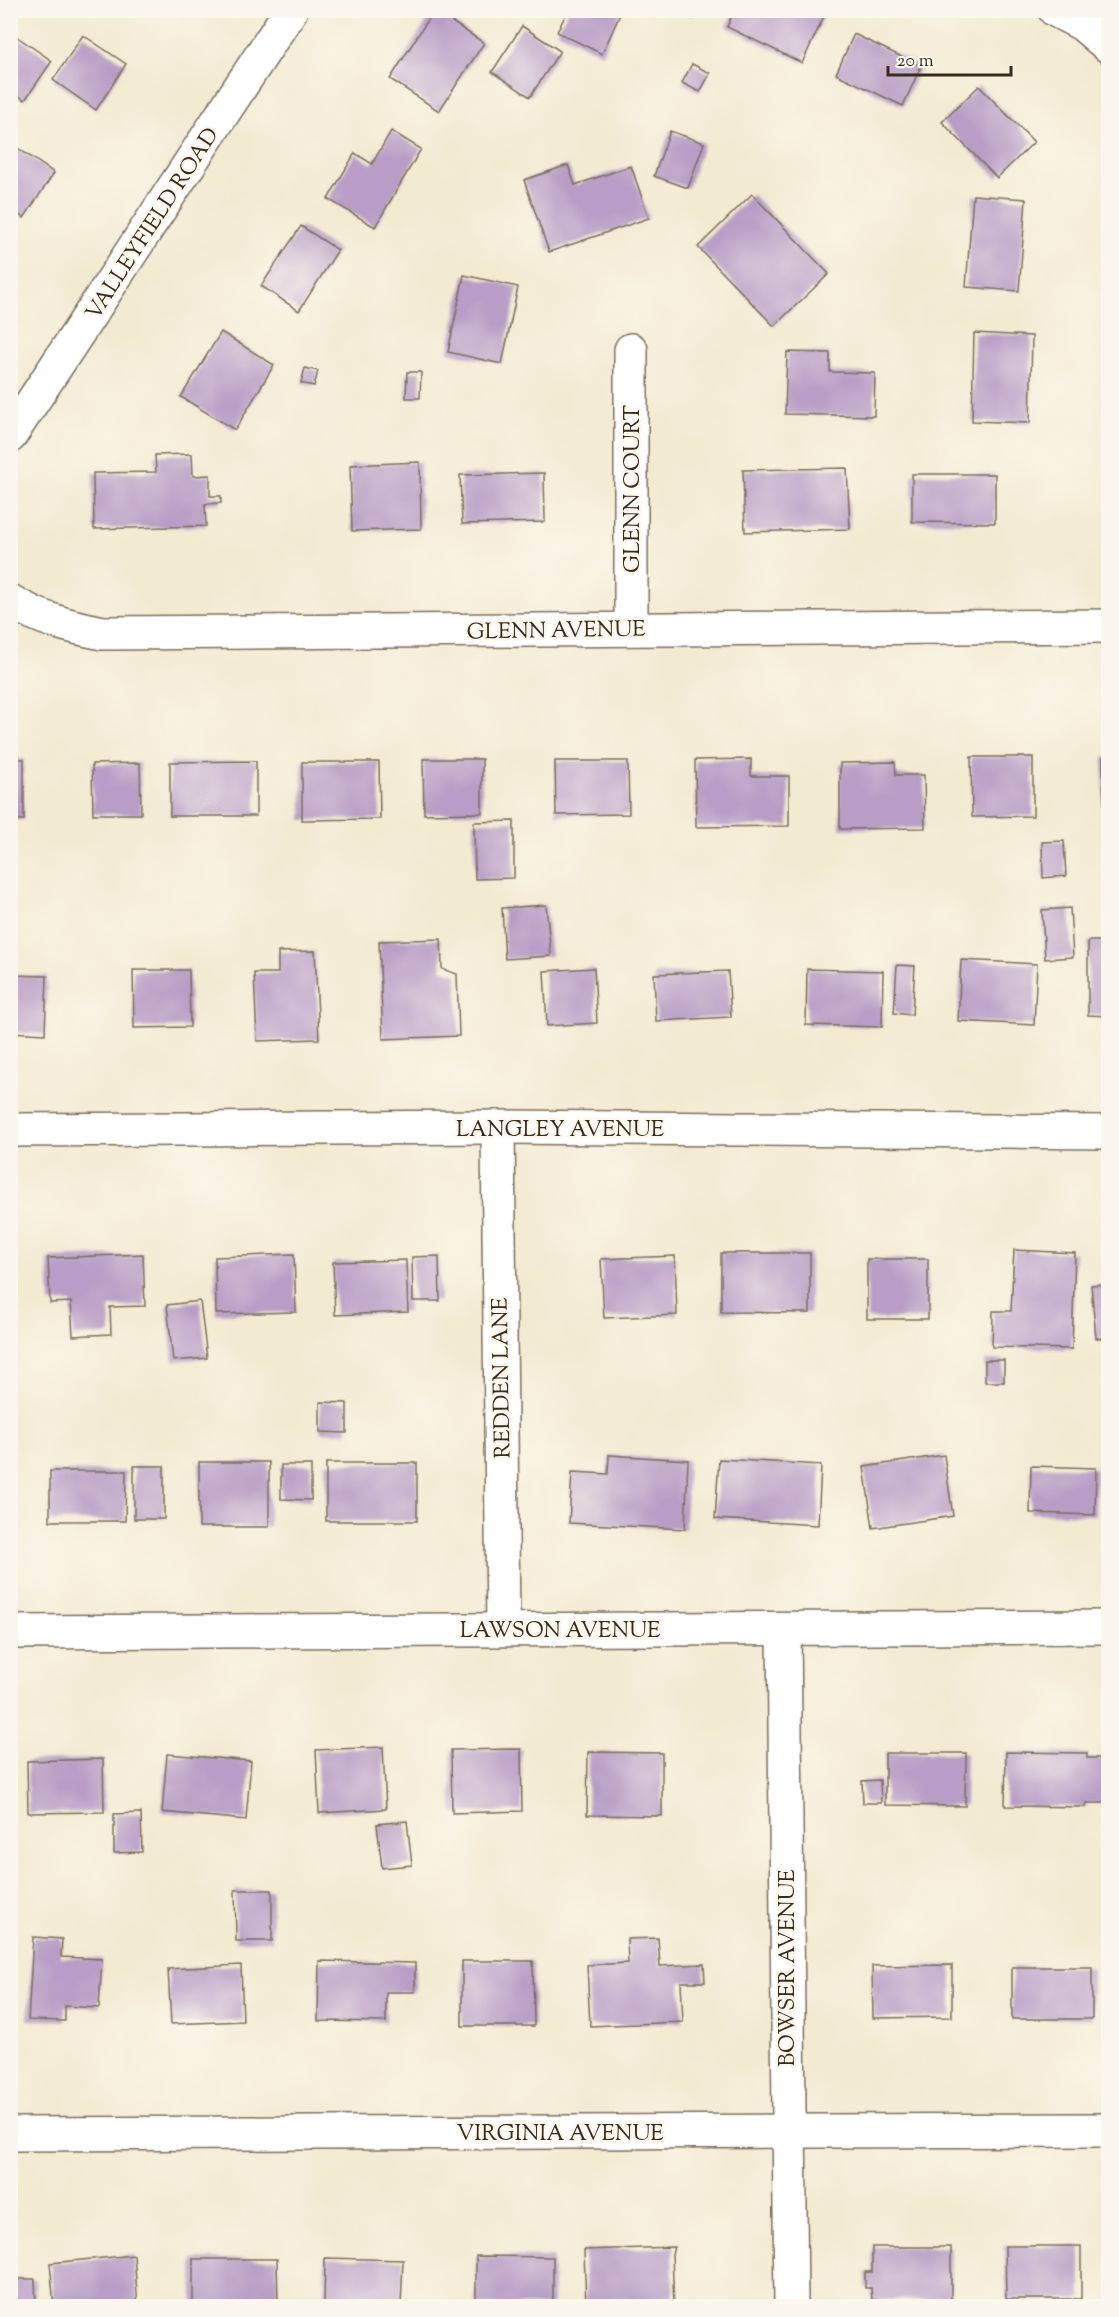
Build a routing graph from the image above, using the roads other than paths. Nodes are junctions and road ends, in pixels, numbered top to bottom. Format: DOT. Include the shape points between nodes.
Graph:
graph roads {
  1 [pos="291,10"];
  2 [pos="1055,10"];
  3 [pos="1108,46"];
  4 [pos="631,350"];
  5 [pos="10,436"];
  6 [pos="10,601"];
  7 [pos="1108,626"];
  8 [pos="631,628"];
  9 [pos="498,1126"];
  10 [pos="10,1130"];
  11 [pos="1108,1132"];
  12 [pos="1108,1627"];
  13 [pos="503,1629"];
  14 [pos="784,1629"];
  15 [pos="10,1632"];
  16 [pos="1108,2130"];
  17 [pos="788,2132"];
  18 [pos="10,2134"];
  19 [pos="791,2307"];
  1 -- 5 [label="street, VALLEYFIELD ROAD"];
  2 -- 3 [label="street" via="1082,24"];
  4 -- 8 [label="street, GLENN COURT"];
  6 -- 8 [label="street, GLENN AVENUE" via="64,626 103,633"];
  7 -- 8 [label="street, GLENN AVENUE"];
  9 -- 10 [label="street, LANGLEY AVENUE"];
  9 -- 11 [label="street, LANGLEY AVENUE"];
  9 -- 13 [label="street, REDDEN LANE"];
  12 -- 14 [label="street, LAWSON AVENUE"];
  13 -- 14 [label="street, LAWSON AVENUE"];
  13 -- 15 [label="street, LAWSON AVENUE"];
  14 -- 17 [label="street, BOWSER AVENUE"];
  16 -- 17 [label="street, VIRGINIA AVENUE"];
  17 -- 18 [label="street, VIRGINIA AVENUE"];
  17 -- 19 [label="street, BOWSER AVENUE"];
}
